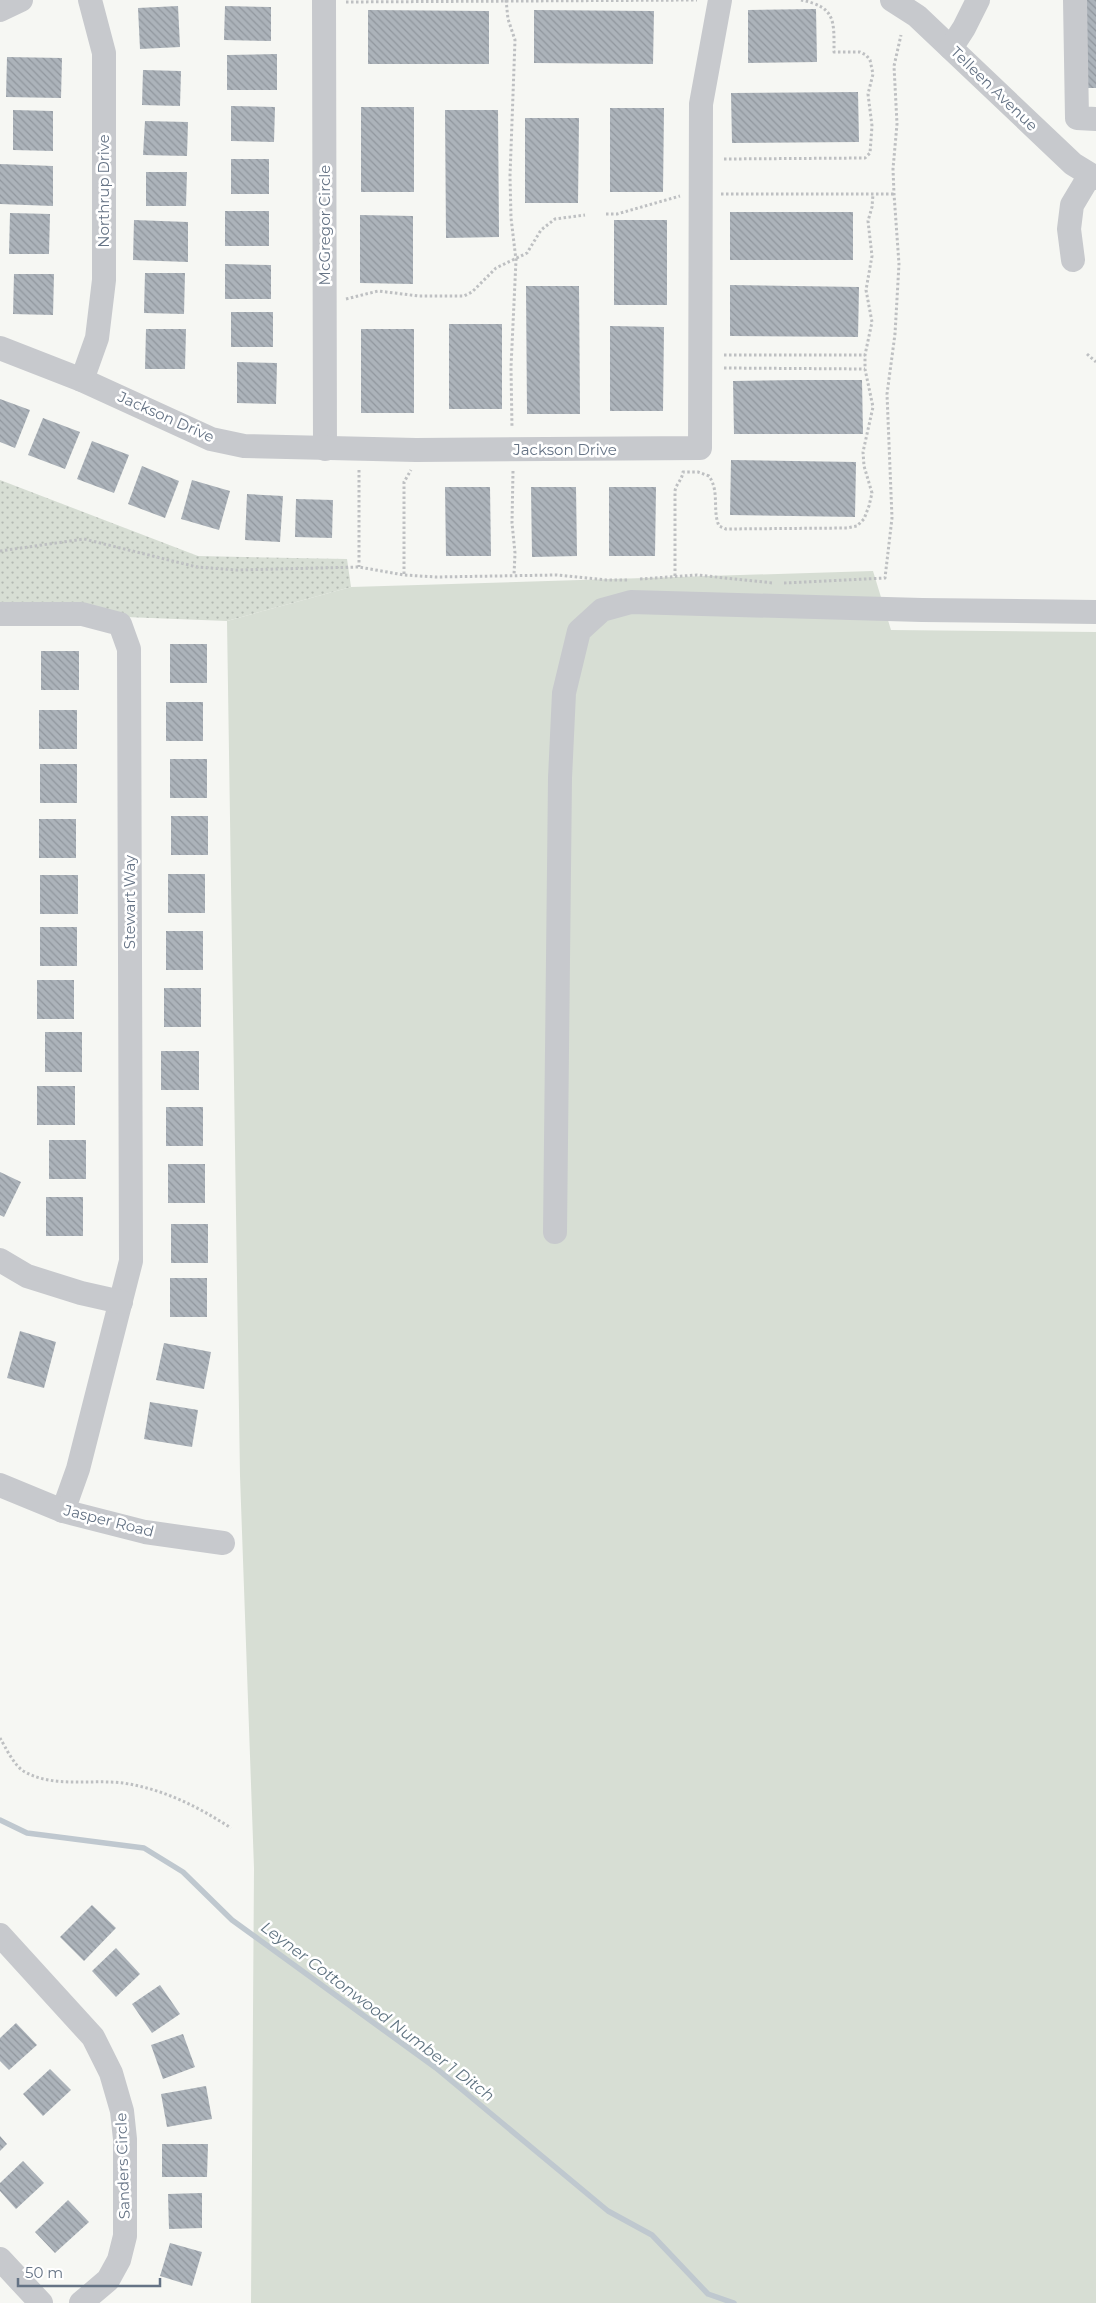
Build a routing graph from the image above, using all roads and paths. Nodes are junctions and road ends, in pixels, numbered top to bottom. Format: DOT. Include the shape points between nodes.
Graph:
graph roads {
  1 [pos="21,0"];
  2 [pos="90,0"];
  3 [pos="697,0"];
  4 [pos="720,0"];
  5 [pos="801,0"];
  6 [pos="892,0"];
  7 [pos="978,0"];
  8 [pos="1075,0"];
  9 [pos="335,1"];
  10 [pos="506,1"];
  11 [pos="0,10"];
  12 [pos="951,48"];
  13 [pos="1086,119"];
  14 [pos="1057,148"];
  15 [pos="724,158"];
  16 [pos="1093,176"];
  17 [pos="873,194"];
  18 [pos="894,194"];
  19 [pos="715,195"];
  20 [pos="686,196"];
  21 [pos="606,214"];
  22 [pos="585,215"];
  23 [pos="516,260"];
  24 [pos="1073,260"];
  25 [pos="346,299"];
  26 [pos="0,348"];
  27 [pos="724,354"];
  28 [pos="865,354"];
  29 [pos="1087,354"];
  30 [pos="1096,362"];
  31 [pos="724,368"];
  32 [pos="865,369"];
  33 [pos="82,380"];
  34 [pos="512,434"];
  35 [pos="325,449"];
  36 [pos="513,464"];
  37 [pos="359,469"];
  38 [pos="411,469"];
  39 [pos="359,567"];
  40 [pos="404,574"];
  41 [pos="514,575"];
  42 [pos="675,576"];
  43 [pos="1096,612"];
  44 [pos="0,614"];
  45 [pos="555,1232"];
  46 [pos="0,1260"];
  47 [pos="121,1302"];
  48 [pos="0,1484"];
  49 [pos="63,1511"];
  50 [pos="223,1543"];
  51 [pos="0,1738"];
  52 [pos="231,1828"];
  53 [pos="0,1935"];
  54 [pos="0,2259"];
  55 [pos="42,2303"];
  56 [pos="81,2303"];
  1 -- 11 [label="street"];
  2 -- 33 [label="street, Northrup Drive" via="104,53 104,280 97,338"];
  3 -- 10 [label="path"];
  4 -- 35 [label="street, Jackson Drive" via="700,104 700,448"];
  5 -- 15 [label="path" via="825,8 831,16 834,52 860,52 870,60 873,74 868,94 872,126 868,156"];
  6 -- 12 [label="street, Telleen Avenue" via="917,16"];
  7 -- 12 [label="street"];
  8 -- 13 [label="street"];
  9 -- 10 [label="path"];
  9 -- 35 [label="street, McGregor Circle"];
  10 -- 23 [label="path" via="515,40 510,176"];
  12 -- 14 [label="street, Telleen Avenue"];
  13 -- 14 [label="street"];
  14 -- 16 [label="street, Telleen Avenue" via="1073,164"];
  16 -- 24 [label="street" via="1072,205 1069,229"];
  17 -- 18 [label="path"];
  17 -- 19 [label="path"];
  17 -- 28 [label="path" via="868,221 872,256 866,290 872,322"];
  20 -- 21 [label="path"];
  22 -- 23 [label="path" via="554,219 541,230 527,253"];
  23 -- 25 [label="path" via="496,268 464,296 419,296 378,291"];
  23 -- 34 [label="path" via="511,366"];
  26 -- 33 [label="street, Jackson Drive"];
  27 -- 28 [label="path"];
  28 -- 32 [label="path"];
  29 -- 30 [label="path"];
  31 -- 32 [label="path"];
  32 -- 42 [label="path" via="873,407 863,452 872,492 864,519 847,528 726,529 716,520 716,490 709,476 682,472 675,491"];
  33 -- 35 [label="street, Jackson Drive" via="211,439 244,446"];
  36 -- 41 [label="path"];
  37 -- 39 [label="path"];
  38 -- 40 [label="path" via="404,482"];
  43 -- 45 [label="street" via="632,602 602,610 579,631 564,693 560,778"];
  44 -- 47 [label="street, Stewart Way" via="82,614 120,624 129,649 131,1261"];
  46 -- 47 [label="street" via="26,1276"];
  47 -- 49 [label="street" via="76,1477"];
  48 -- 49 [label="street, Jasper Road"];
  49 -- 50 [label="street, Jasper Road" via="145,1532"];
  51 -- 52 [label="path" via="24,1771 46,1779 122,1783 154,1790 202,1809"];
  53 -- 56 [label="street, Sanders Circle" via="93,2037 111,2073 122,2111 125,2236 119,2260 108,2280"];
  54 -- 55 [label="street"];
}
